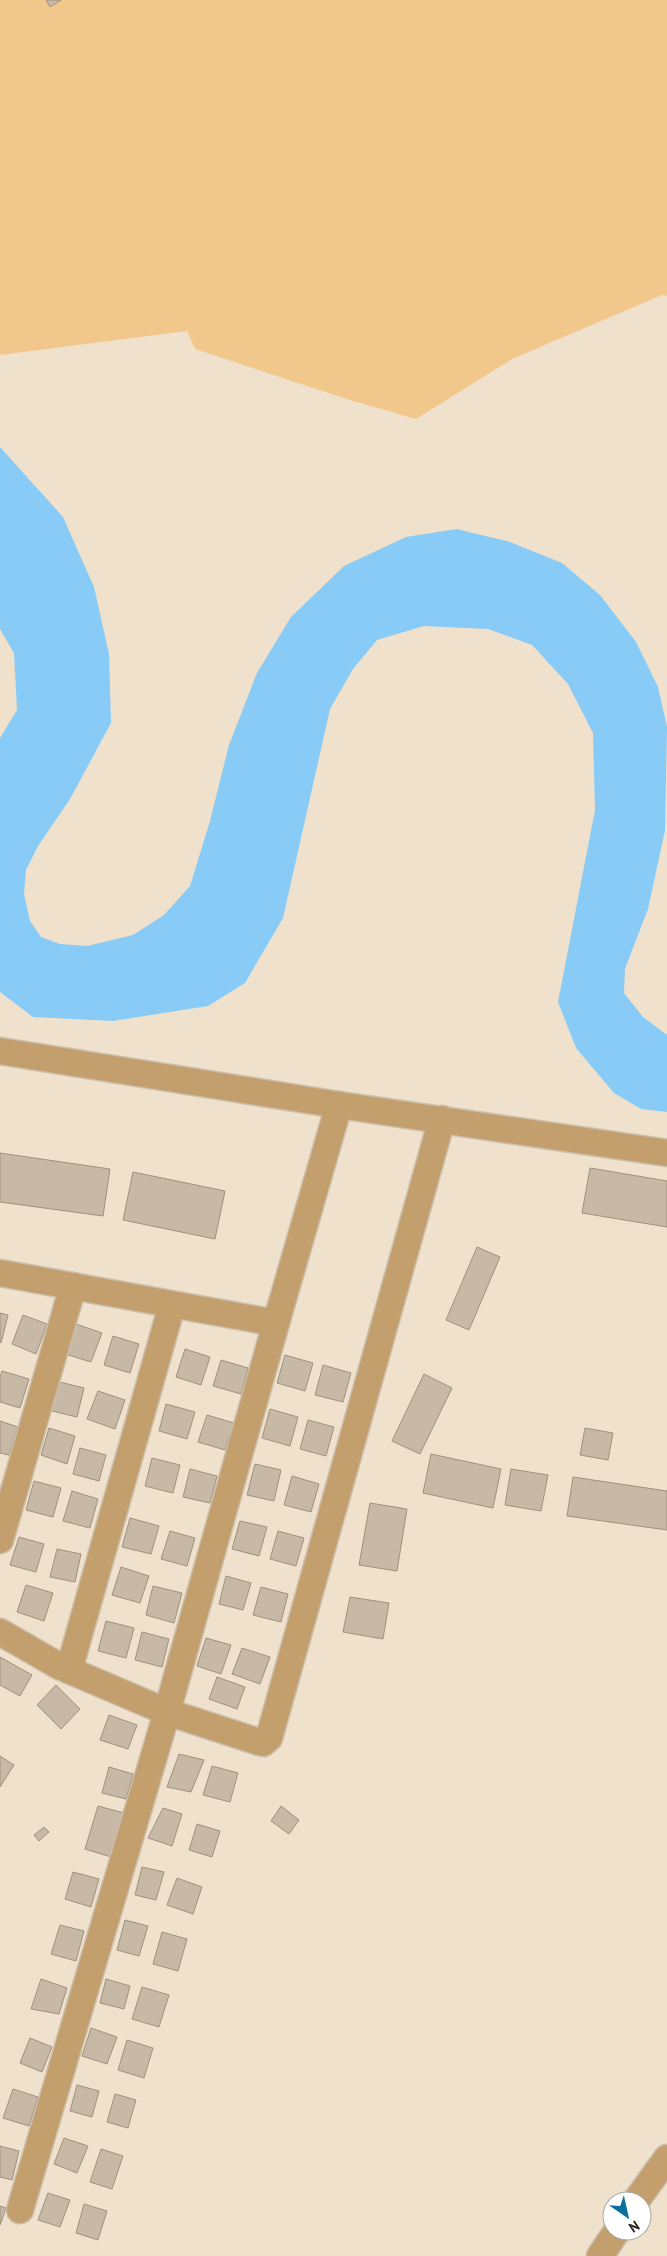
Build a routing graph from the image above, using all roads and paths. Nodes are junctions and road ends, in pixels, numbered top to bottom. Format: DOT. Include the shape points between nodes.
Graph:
graph roads {
  1 [pos="0,1051"];
  2 [pos="340,1106"];
  3 [pos="442,1119"];
  4 [pos="667,1153"];
  5 [pos="0,1273"];
  6 [pos="72,1286"];
  7 [pos="172,1305"];
  8 [pos="276,1323"];
  9 [pos="0,1540"];
  10 [pos="0,1632"];
  11 [pos="69,1670"];
  12 [pos="167,1712"];
  13 [pos="667,2158"];
  14 [pos="643,2191"];
  15 [pos="20,2210"];
  16 [pos="610,2241"];
  17 [pos="600,2256"];
  1 -- 2 [label="street"];
  2 -- 3 [label="street"];
  2 -- 8 [label="street"];
  3 -- 4 [label="street"];
  3 -- 12 [label="street" via="270,1738 263,1743 258,1742"];
  5 -- 6 [label="street"];
  6 -- 7 [label="street"];
  6 -- 9 [label="street"];
  7 -- 8 [label="street"];
  7 -- 11 [label="street"];
  8 -- 12 [label="street"];
  10 -- 11 [label="street"];
  11 -- 12 [label="street"];
  12 -- 15 [label="street"];
  13 -- 14 [label="street"];
  16 -- 17 [label="street"];
}
